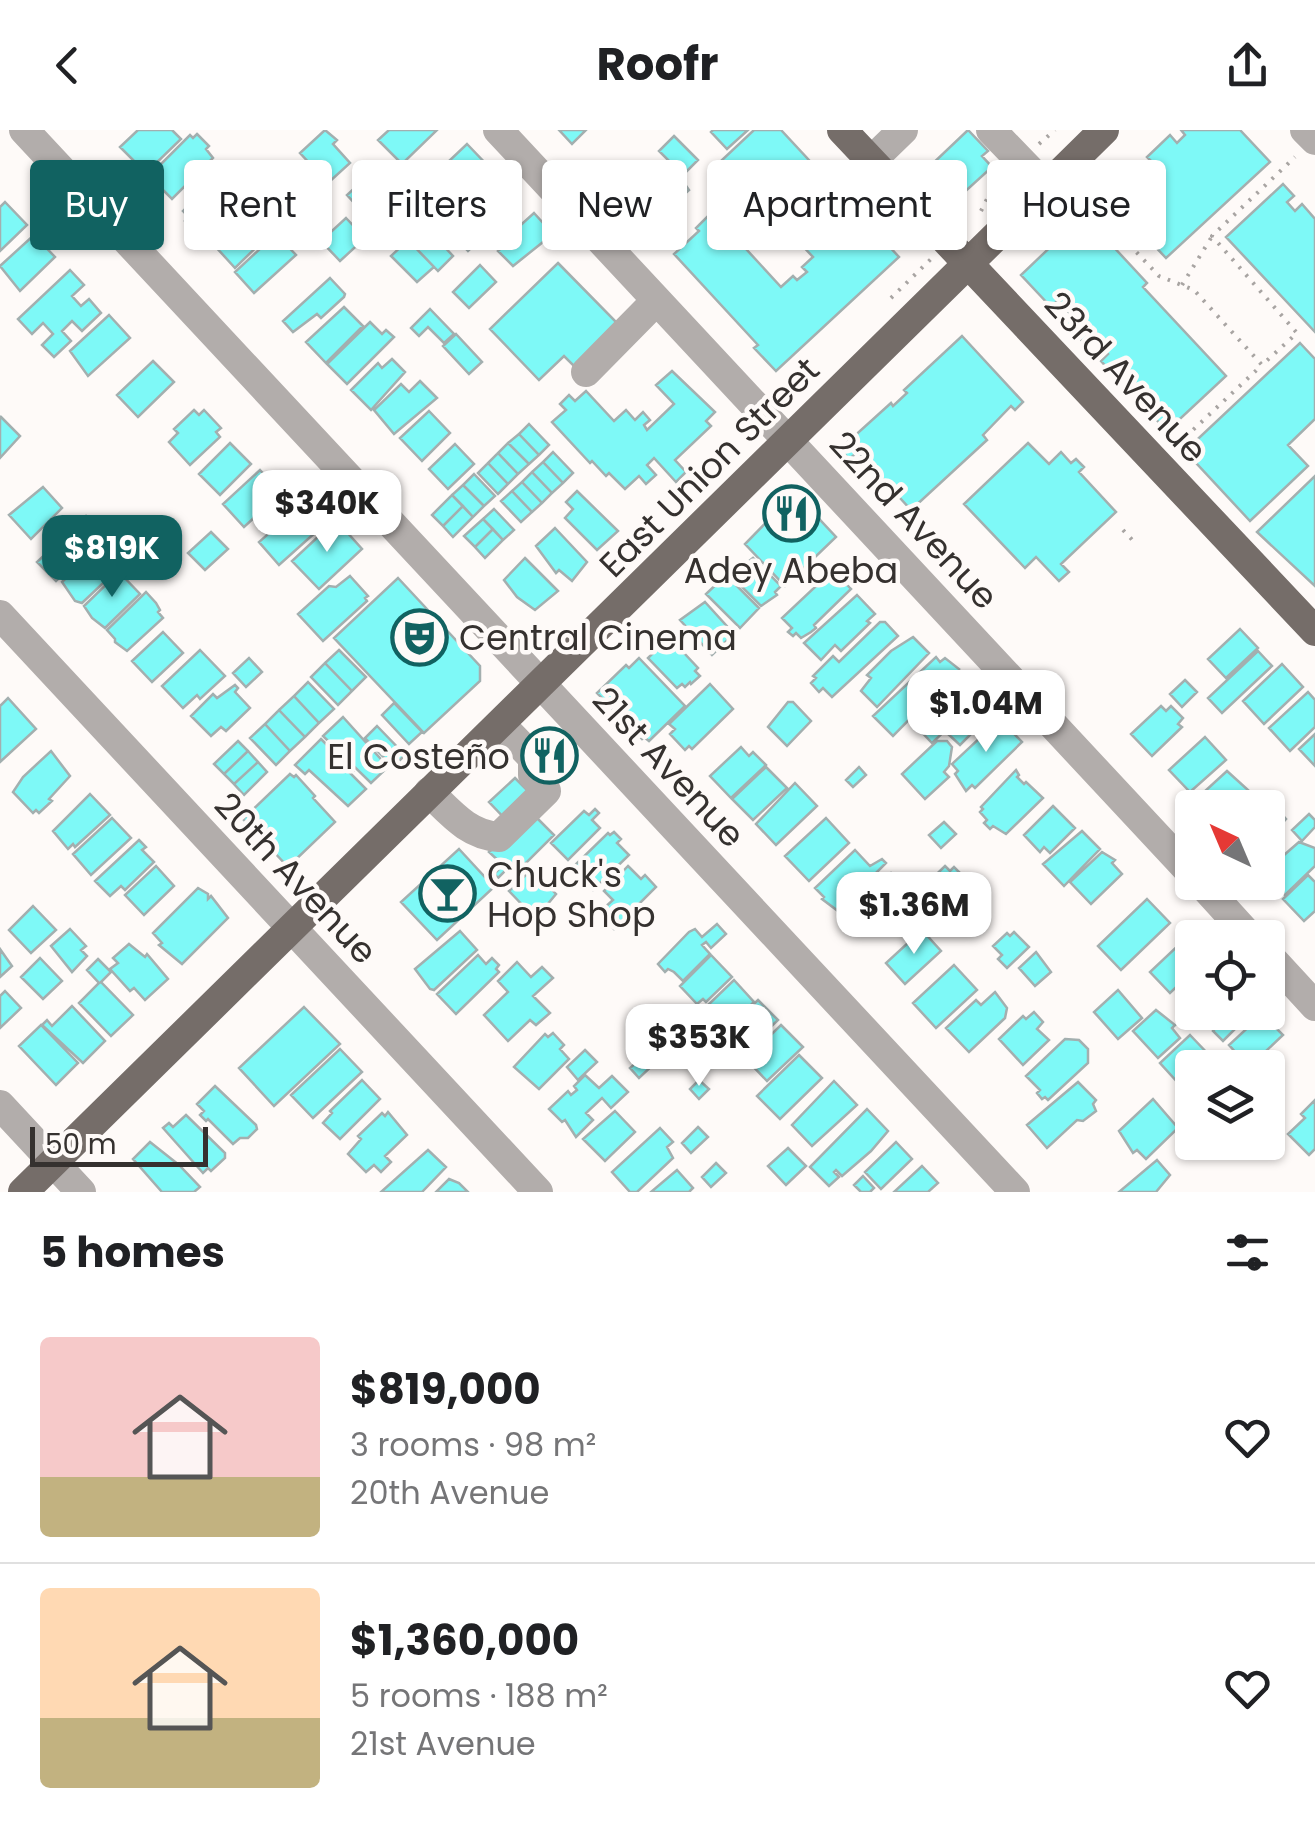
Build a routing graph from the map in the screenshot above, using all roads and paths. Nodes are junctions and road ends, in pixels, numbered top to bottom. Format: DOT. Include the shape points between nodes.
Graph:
graph roads {
  1 [pos="24,130"];
  2 [pos="498,130"];
  3 [pos="842,130"];
  4 [pos="903,130"];
  5 [pos="990,130"];
  6 [pos="1055,130"];
  7 [pos="1104,130"];
  8 [pos="1305,142"];
  9 [pos="1032,151"];
  10 [pos="870,160"];
  11 [pos="872,160"];
  12 [pos="1019,160"];
  13 [pos="1072,160"];
  14 [pos="987,201"];
  15 [pos="980,212"];
  16 [pos="1212,236"];
  17 [pos="987,243"];
  18 [pos="955,250"];
  19 [pos="1135,250"];
  20 [pos="967,263"];
  21 [pos="1182,285"];
  22 [pos="656,300"];
  23 [pos="1262,365"];
  24 [pos="586,372"];
  25 [pos="789,442"];
  26 [pos="1172,449"];
  27 [pos="1123,530"];
  28 [pos="1137,545"];
  29 [pos="0,614"];
  30 [pos="1315,631"];
  31 [pos="540,684"];
  32 [pos="500,724"];
  33 [pos="430,792"];
  34 [pos="1175,856"];
  35 [pos="1217,900"];
  36 [pos="1235,920"];
  37 [pos="290,927"];
  38 [pos="1285,973"];
  39 [pos="1315,1006"];
  40 [pos="0,1105"];
  41 [pos="52,1163"];
  42 [pos="23,1192"];
  43 [pos="80,1192"];
  44 [pos="538,1192"];
  45 [pos="1015,1192"];
  1 -- 31 [label="street, 21st Avenue"];
  2 -- 22 [label="street, 22nd Avenue"];
  3 -- 10 [label="main road, 23rd Avenue"];
  4 -- 11 [label="street"];
  5 -- 12 [label="street"];
  6 -- 9 [label="path"];
  7 -- 13 [label="main road, East Union Street"];
  8 -- 16 [label="path"];
  14 -- 15 [label="path"];
  16 -- 21 [label="path"];
  16 -- 23 [label="path" via="1297,333"];
  17 -- 20 [label="main road, East Union Street"];
  18 -- 20 [label="main road, 23rd Avenue"];
  19 -- 21 [label="path" via="1160,276"];
  20 -- 25 [label="main road, East Union Street"];
  20 -- 30 [label="main road, 23rd Avenue"];
  21 -- 23 [label="path"];
  22 -- 24 [label="street"];
  22 -- 25 [label="street, 22nd Avenue"];
  23 -- 26 [label="path"];
  25 -- 31 [label="main road, East Union Street"];
  25 -- 34 [label="street, 22nd Avenue"];
  27 -- 28 [label="path"];
  29 -- 37 [label="street, 20th Avenue"];
  31 -- 32 [label="main road, East Union Street"];
  31 -- 45 [label="street, 21st Avenue"];
  32 -- 33 [label="main road, East Union Street"];
  32 -- 33 [label="street" via="532,758 533,775 546,791 499,837 464,826"];
  33 -- 37 [label="main road, East Union Street"];
  35 -- 36 [label="street"];
  37 -- 41 [label="main road, East Union Street"];
  37 -- 44 [label="street, 20th Avenue"];
  38 -- 39 [label="street"];
  40 -- 41 [label="street"];
  41 -- 42 [label="main road, East Union Street"];
  41 -- 43 [label="street"];
}
